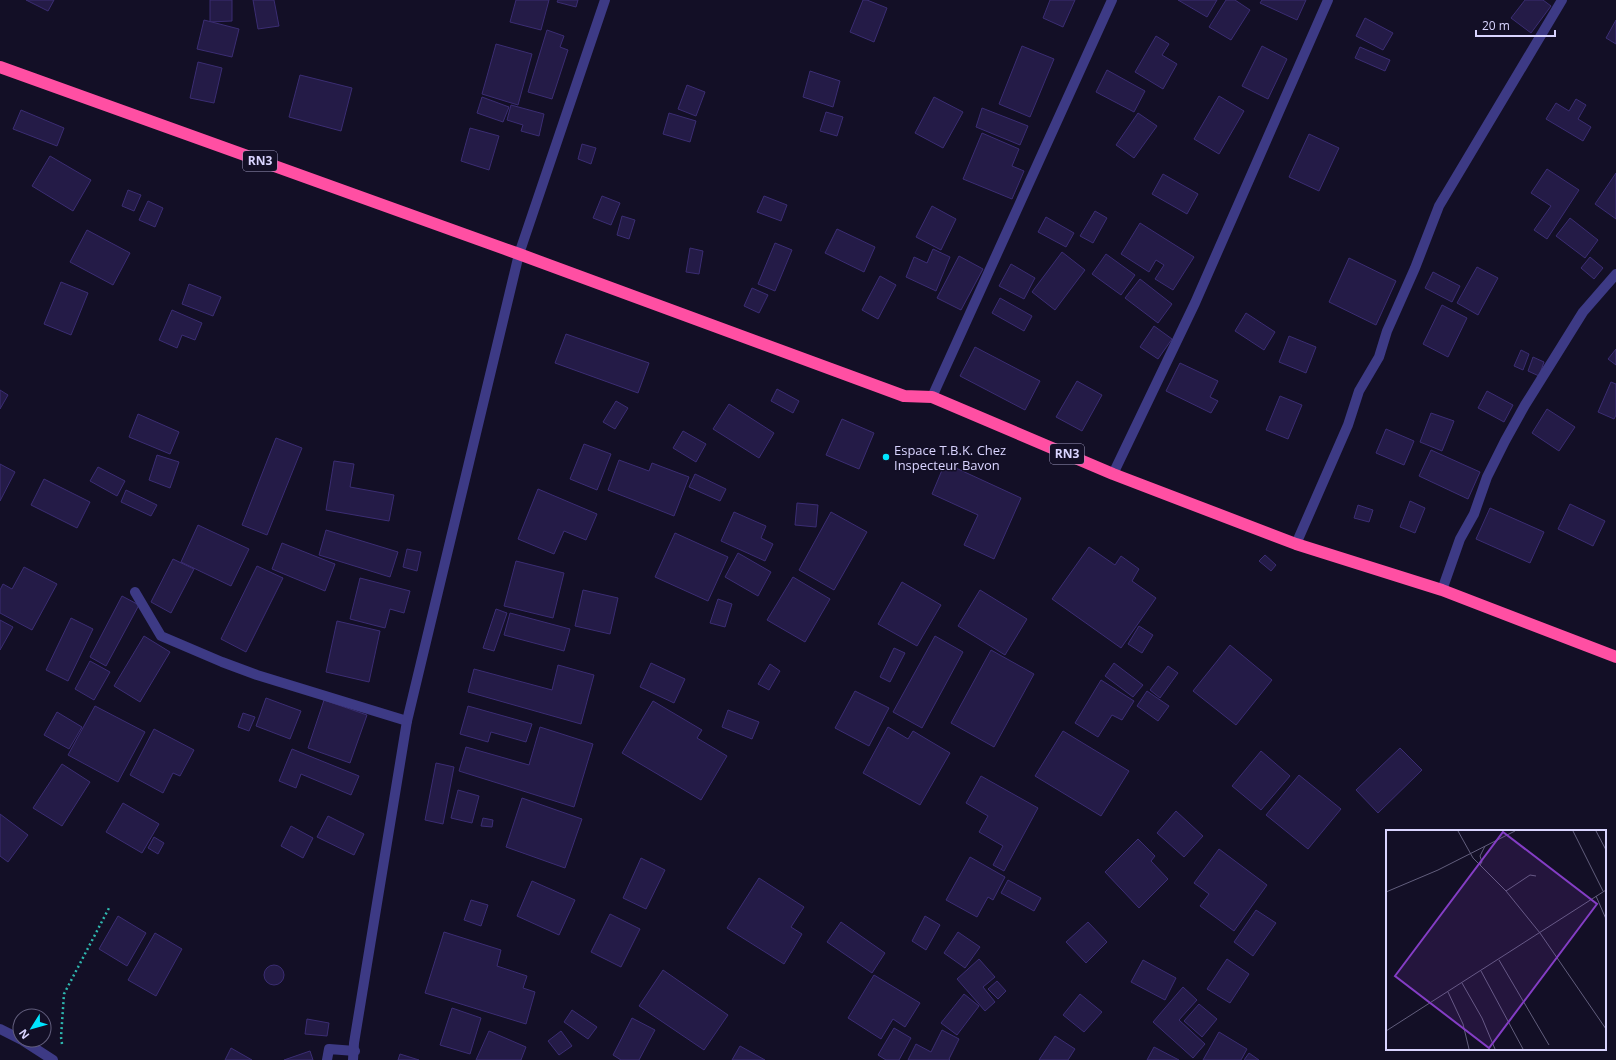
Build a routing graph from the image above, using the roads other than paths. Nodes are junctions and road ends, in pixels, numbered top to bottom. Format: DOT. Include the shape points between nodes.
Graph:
graph roads {
  1 [pos="604,0"];
  2 [pos="1112,0"];
  3 [pos="1328,0"];
  4 [pos="1562,0"];
  5 [pos="0,68"];
  6 [pos="519,254"];
  7 [pos="1616,274"];
  8 [pos="932,397"];
  9 [pos="1113,474"];
  10 [pos="1296,544"];
  11 [pos="1442,590"];
  12 [pos="135,592"];
  13 [pos="1616,657"];
  14 [pos="407,721"];
  15 [pos="0,1029"];
  16 [pos="12,1035"];
  17 [pos="34,1048"];
  18 [pos="354,1056"];
  19 [pos="53,1060"];
  20 [pos="327,1060"];
  1 -- 6 [label="street"];
  2 -- 8 [label="street"];
  3 -- 9 [label="street" via="1195,303"];
  4 -- 10 [label="street" via="1439,206 1387,331 1379,357 1359,391 1348,425"];
  5 -- 6 [label="highway, RN3"];
  6 -- 8 [label="highway, RN3" via="904,396"];
  6 -- 14 [label="street"];
  7 -- 11 [label="street" via="1583,312 1505,441 1487,477 1474,514 1460,539"];
  8 -- 9 [label="highway, RN3"];
  9 -- 10 [label="highway, RN3"];
  10 -- 11 [label="highway, RN3"];
  11 -- 13 [label="highway, RN3"];
  12 -- 14 [label="street" via="161,636 257,675"];
  14 -- 18 [label="street" via="354,1043"];
  15 -- 16 [label="street"];
  17 -- 19 [label="street"];
  18 -- 20 [label="street" via="329,1049"];
}
